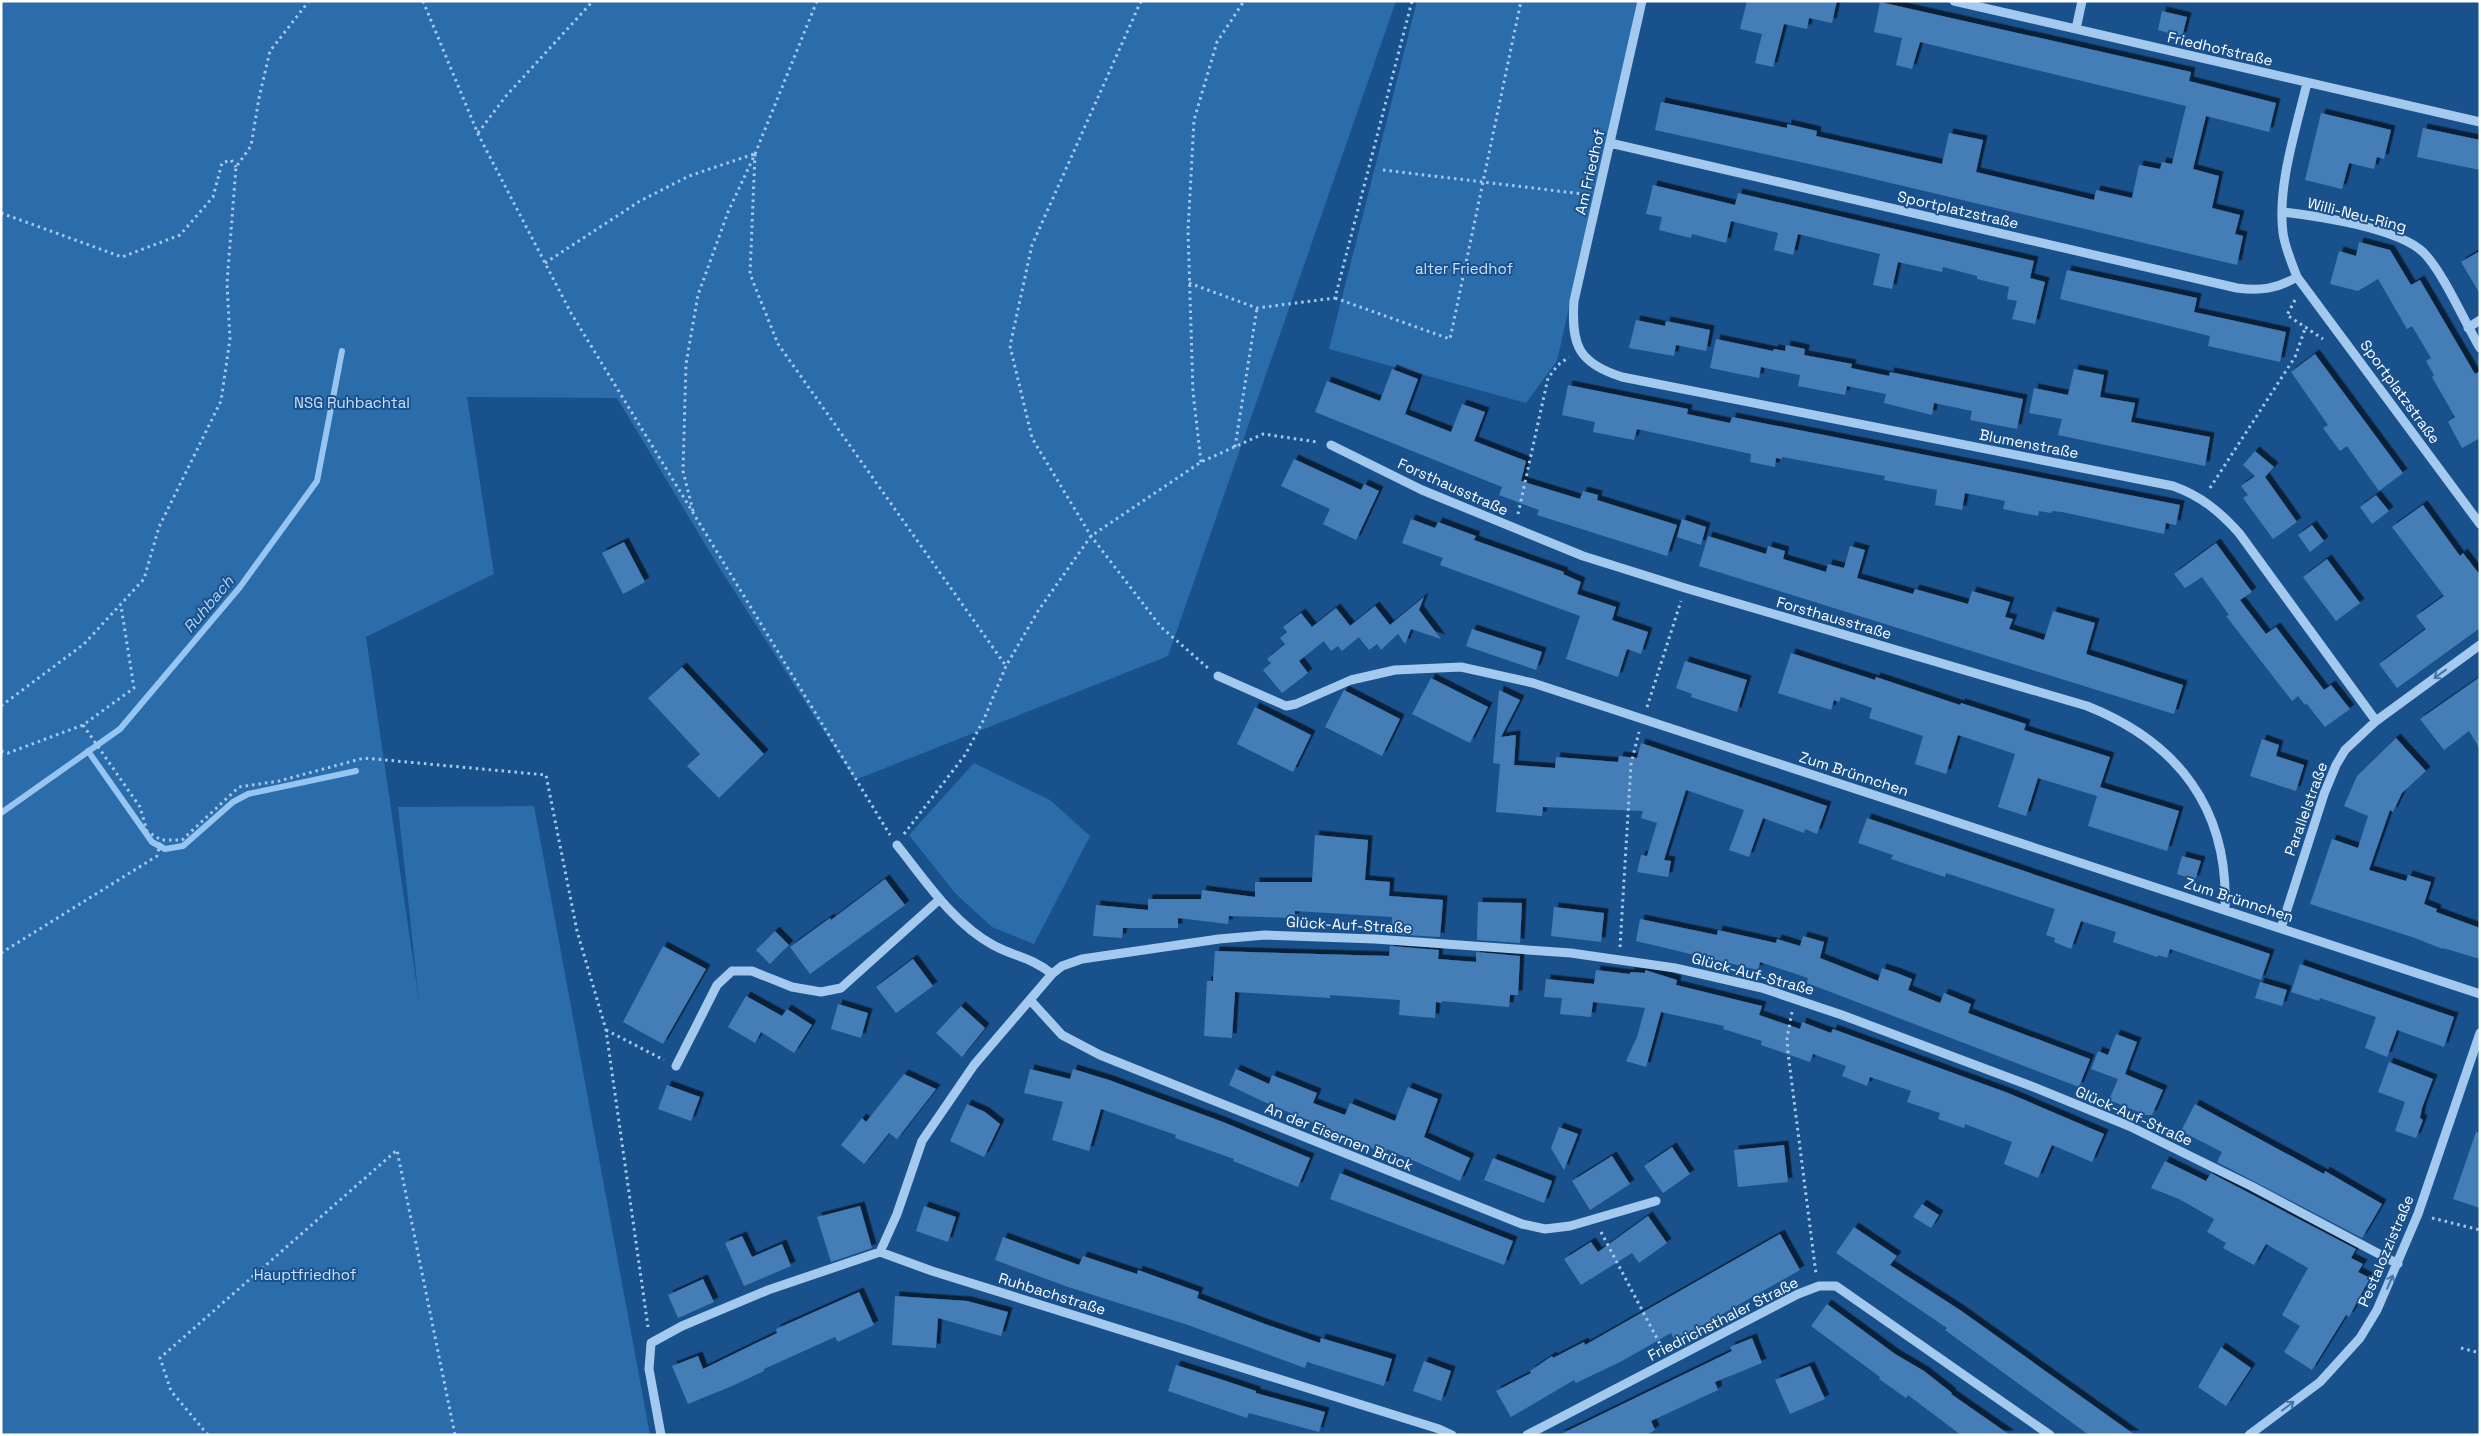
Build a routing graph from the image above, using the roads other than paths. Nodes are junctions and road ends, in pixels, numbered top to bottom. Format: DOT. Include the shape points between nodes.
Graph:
graph roads {
  1 [pos="1642,1"];
  2 [pos="1954,1"];
  3 [pos="2082,1"];
  4 [pos="2076,29"];
  5 [pos="2307,83"];
  6 [pos="2480,122"];
  7 [pos="1610,143"];
  8 [pos="2283,212"];
  9 [pos="2298,277"];
  10 [pos="2480,320"];
  11 [pos="2468,328"];
  12 [pos="1579,348"];
  13 [pos="2480,348"];
  14 [pos="1331,445"];
  15 [pos="2480,524"];
  16 [pos="2480,645"];
  17 [pos="1218,676"];
  18 [pos="2376,721"];
  19 [pos="896,845"];
  20 [pos="940,899"];
  21 [pos="2225,909"];
  22 [pos="2281,928"];
  23 [pos="1052,974"];
  24 [pos="2480,994"];
  25 [pos="1031,1001"];
  26 [pos="2480,1033"];
  27 [pos="676,1066"];
  28 [pos="1656,1201"];
  29 [pos="880,1252"];
  30 [pos="2398,1264"];
  31 [pos="660,1435"];
  32 [pos="1452,1435"];
  33 [pos="1527,1435"];
  34 [pos="2050,1435"];
  35 [pos="2249,1435"];
  1 -- 7 [label="street, Am Friedhof"];
  2 -- 4 [label="street, Friedhofstraße"];
  3 -- 4 [label="street"];
  4 -- 5 [label="street, Friedhofstraße"];
  5 -- 6 [label="street, Friedhofstraße"];
  5 -- 8 [label="street, Sportplatzstraße" via="2286,180"];
  7 -- 9 [label="street, Sportplatzstraße" via="2237,288 2271,289"];
  7 -- 12 [label="street, Am Friedhof" via="1574,301 1573,324"];
  8 -- 9 [label="street, Sportplatzstraße" via="2283,232"];
  8 -- 11 [label="street, Willi-Neu-Ring" via="2386,233 2416,246 2436,269"];
  9 -- 15 [label="street, Sportplatzstraße"];
  10 -- 11 [label="street"];
  11 -- 13 [label="street, Willi-Neu-Ring"];
  12 -- 18 [label="street, Blumenstraße" via="1587,360 1601,370 1622,377 2173,486 2203,499 2239,532"];
  14 -- 21 [label="street, Forsthausstraße" via="1422,490 1583,556 2110,715 2168,754 2208,809 2220,842 2225,872"];
  16 -- 18 [label="street, Parallelstraße, one-way"];
  17 -- 21 [label="street, Zum Brünnchen" via="1286,706 1371,674 1428,667 1461,667 1533,683"];
  18 -- 22 [label="street, Parallelstraße" via="2345,750 2336,765"];
  19 -- 20 [label="street"];
  20 -- 23 [label="street" via="966,926 994,945 1037,962"];
  20 -- 27 [label="street" via="841,988 821,992 792,988 752,971 732,971 718,985"];
  21 -- 22 [label="street, Zum Brünnchen"];
  22 -- 24 [label="street, Zum Brünnchen"];
  23 -- 25 [label="street"];
  23 -- 30 [label="street, Glück-Auf-Straße" via="1062,966 1090,958 1265,935 1376,938 1619,959 1675,968 1762,988 1794,999 2014,1079 2129,1126"];
  25 -- 28 [label="street, An der Eisernen Brück" via="1062,1035 1100,1054 1522,1224 1545,1229 1594,1221"];
  25 -- 29 [label="street" via="974,1065 922,1140 897,1214"];
  26 -- 30 [label="street, Pestalozzistraße"];
  29 -- 31 [label="street" via="768,1290 682,1326 651,1343 649,1370"];
  29 -- 32 [label="street, Ruhbachstraße" via="932,1272"];
  35 -- 30 [label="street, Pestalozzistraße, one-way" via="2339,1364 2377,1310"];
  33 -- 34 [label="street, Friedrichsthaler Straße" via="1798,1294 1819,1286 1836,1286"];
}
